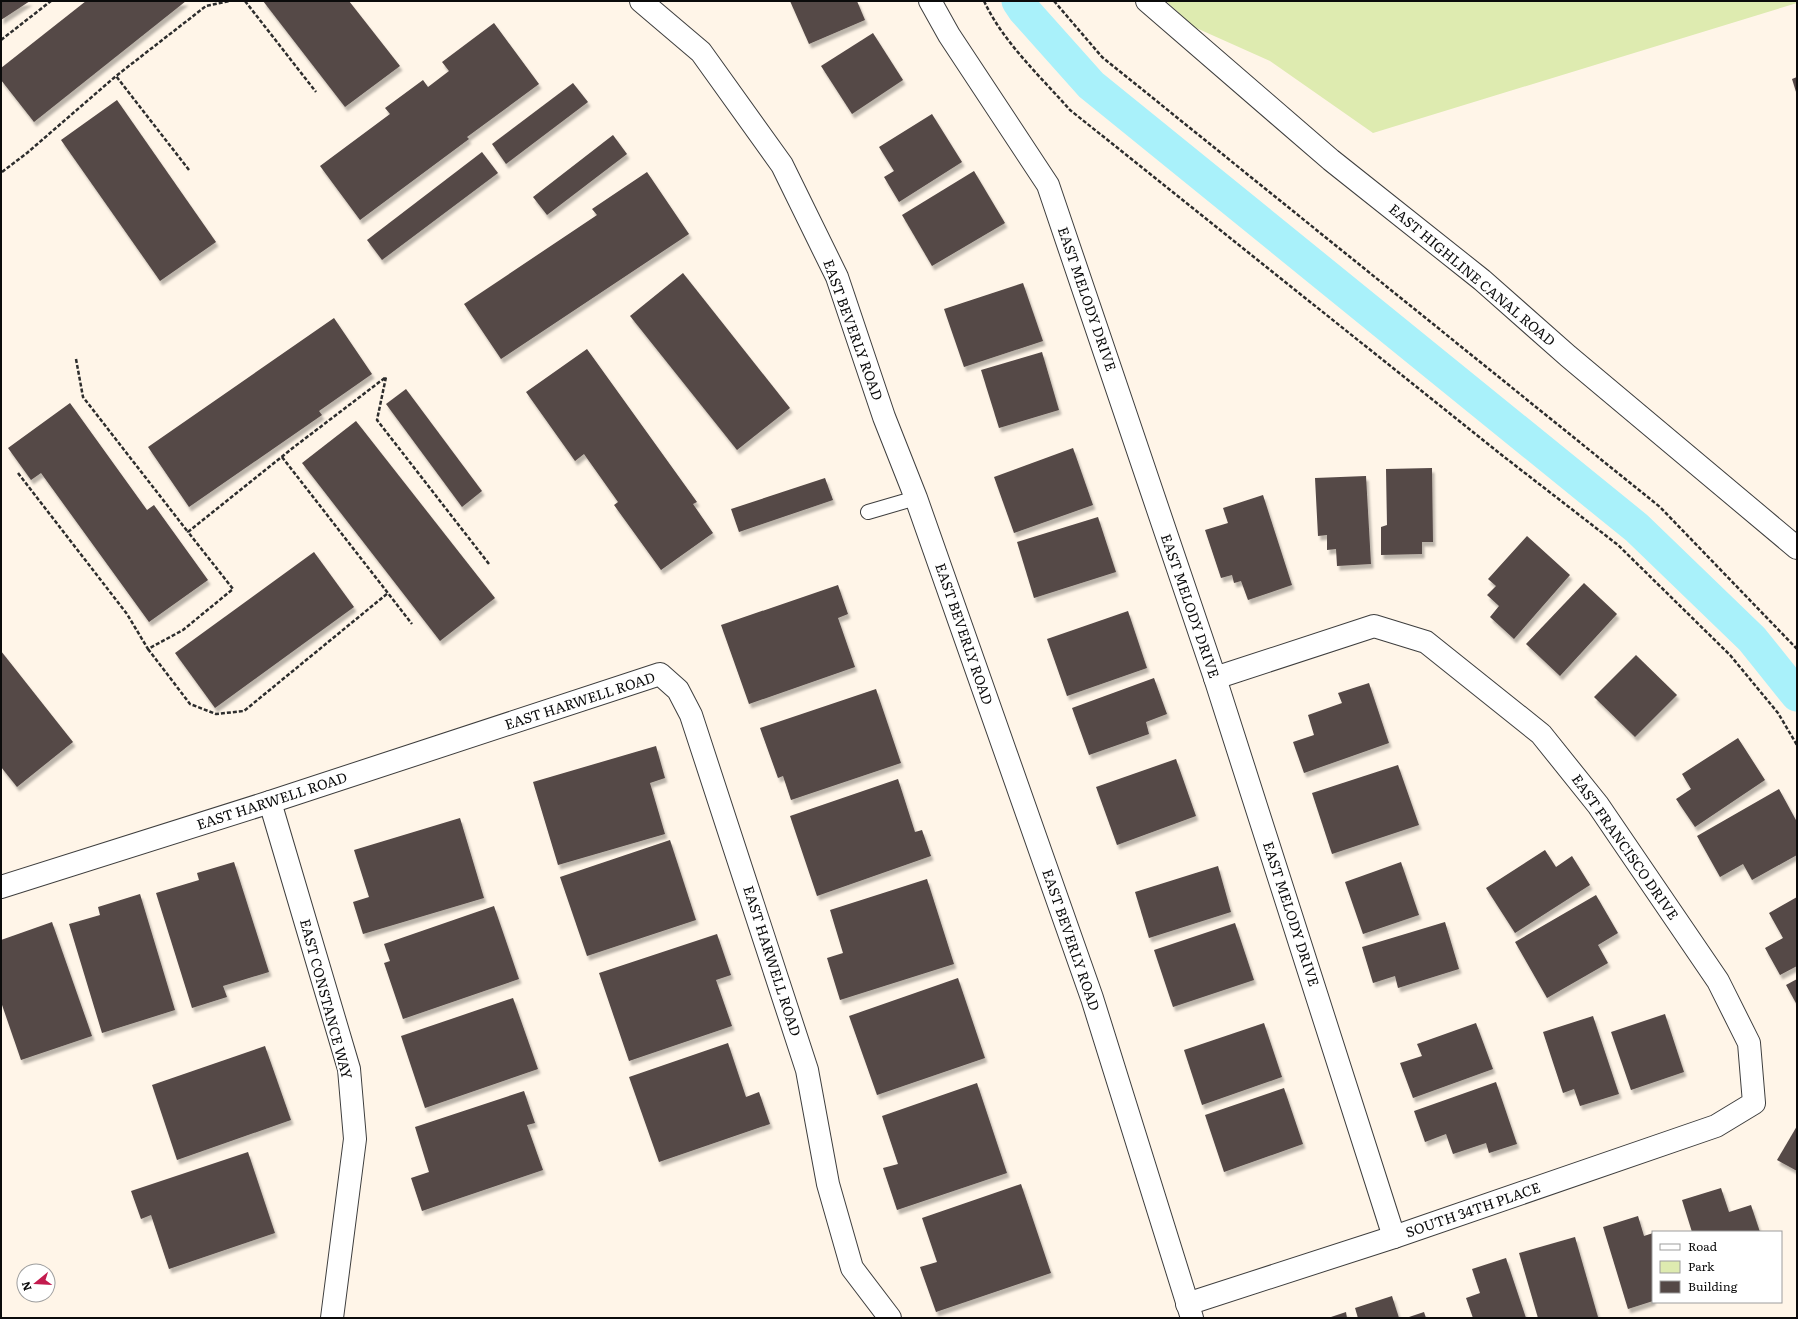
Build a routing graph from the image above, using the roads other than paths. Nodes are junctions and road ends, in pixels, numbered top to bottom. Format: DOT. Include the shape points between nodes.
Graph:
graph roads {
  1 [pos="641,1"];
  2 [pos="930,1"];
  3 [pos="1147,1"];
  4 [pos="916,498"];
  5 [pos="868,512"];
  6 [pos="1797,548"];
  7 [pos="1215,678"];
  8 [pos="270,802"];
  9 [pos="1,887"];
  10 [pos="1754,1103"];
  11 [pos="1394,1237"];
  12 [pos="1190,1311"];
  13 [pos="332,1318"];
  14 [pos="890,1318"];
  1 -- 4 [label="street, EAST BEVERLY ROAD" via="701,52 782,165 837,277 884,417"];
  2 -- 7 [label="street, EAST MELODY DRIVE" via="949,35 1048,185"];
  3 -- 6 [label="street, EAST HIGHLINE CANAL ROAD" via="1331,160 1482,280 1568,356"];
  4 -- 5 [label="lane"];
  4 -- 12 [label="street, EAST BEVERLY ROAD" via="1092,998"];
  7 -- 10 [label="street, EAST FRANCISCO DRIVE" via="1374,626 1426,642 1542,734 1598,804 1718,980 1749,1042"];
  7 -- 11 [label="street, EAST MELODY DRIVE"];
  8 -- 9 [label="street, EAST HARWELL ROAD"];
  8 -- 13 [label="street, EAST CONSTANCE WAY" via="349,1069 355,1139"];
  8 -- 14 [label="street, EAST HARWELL ROAD" via="660,674 678,690 691,715 807,1070 828,1184 852,1268"];
  10 -- 11 [label="street, SOUTH 34TH PLACE" via="1716,1126"];
  11 -- 12 [label="street, SOUTH 34TH PLACE"];
}
